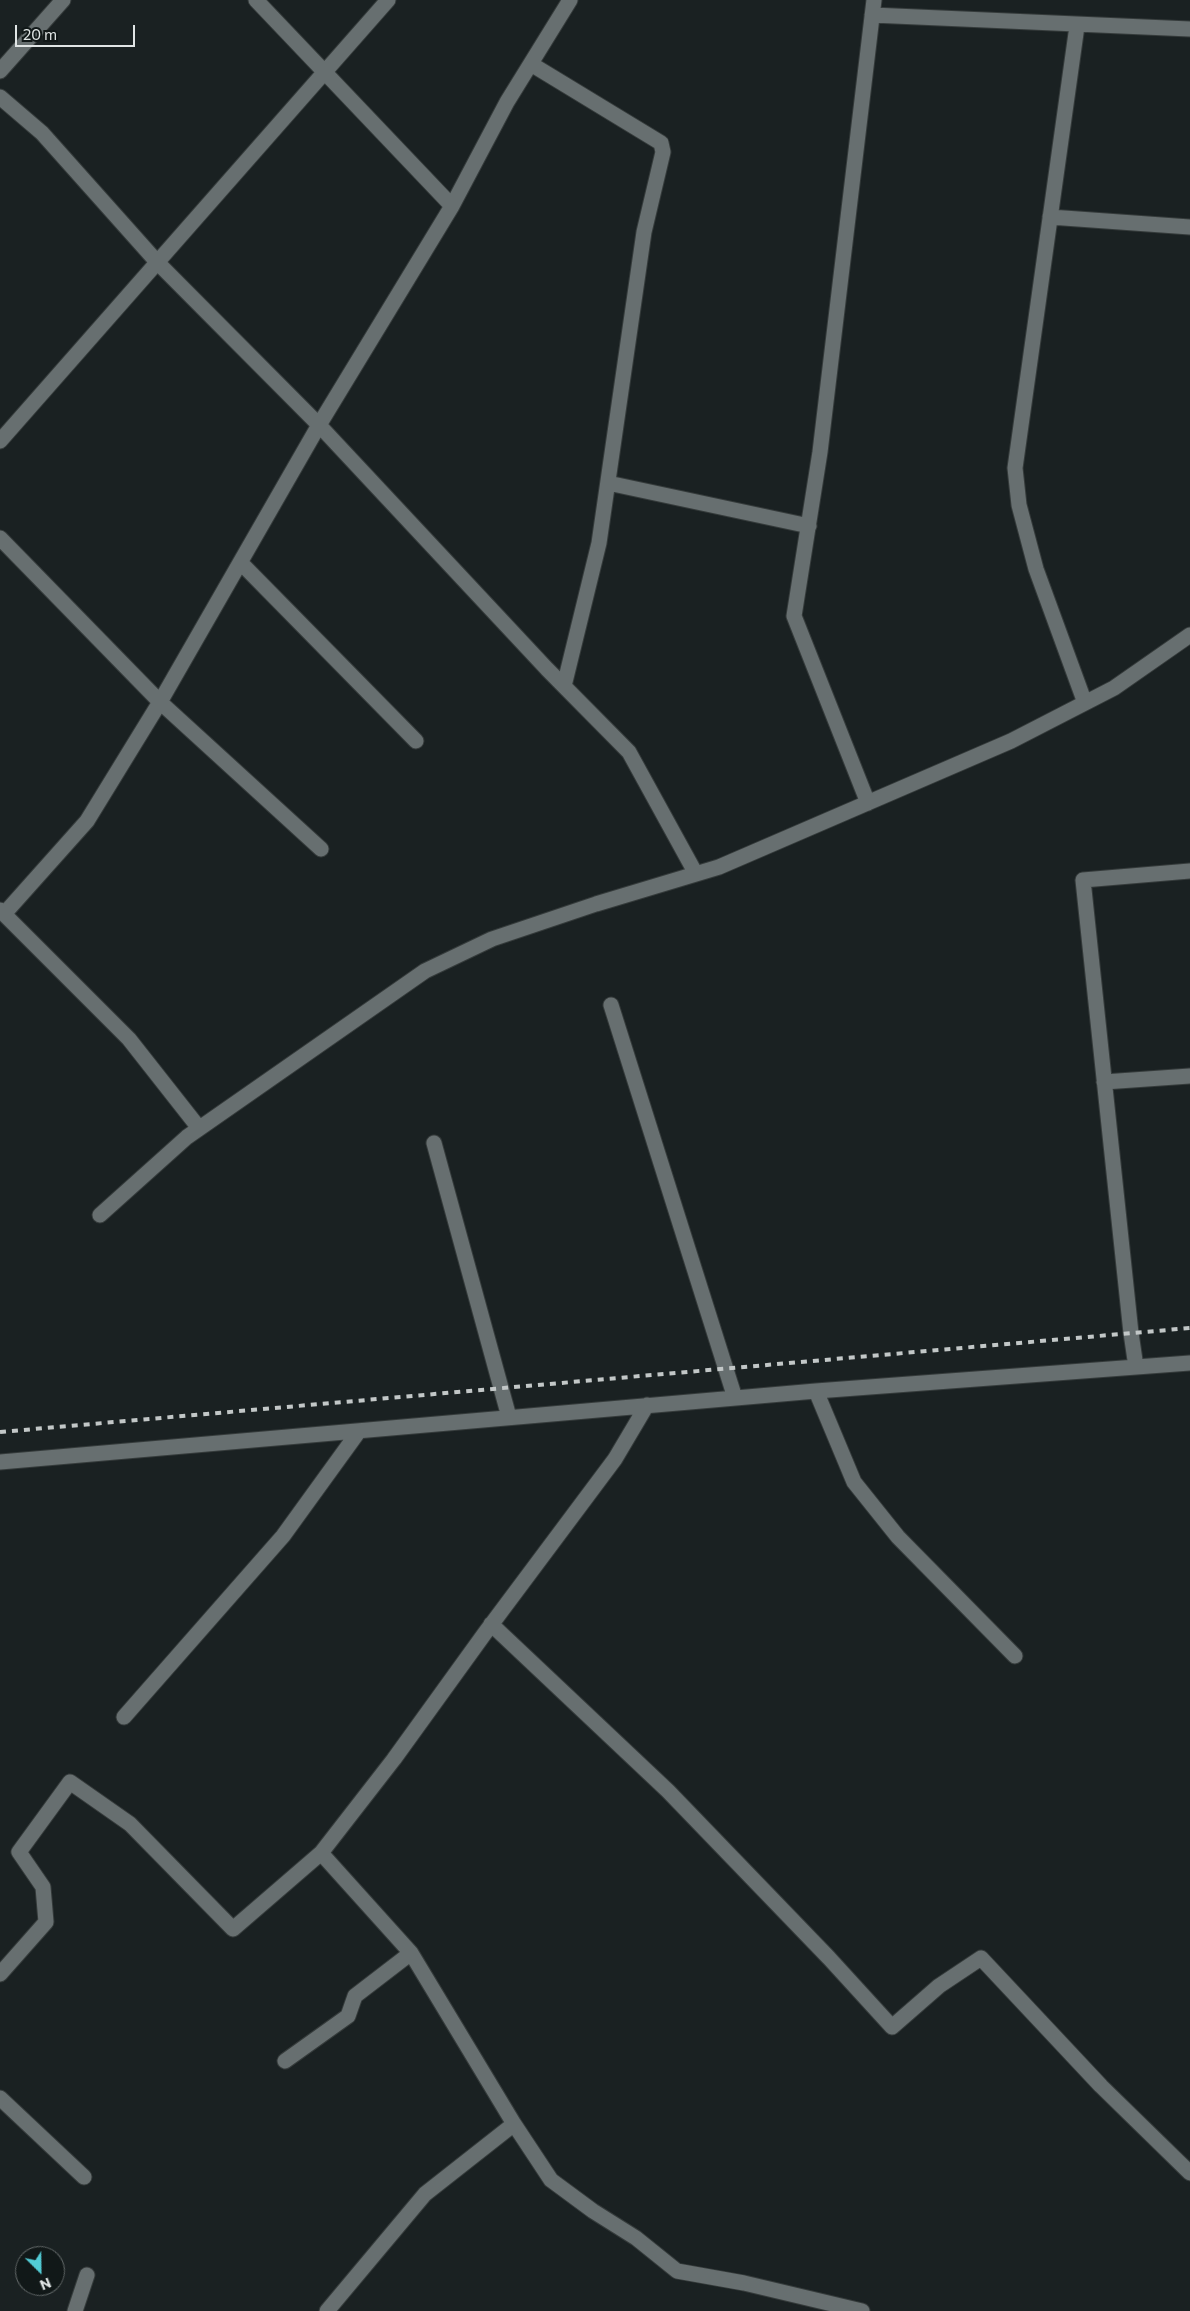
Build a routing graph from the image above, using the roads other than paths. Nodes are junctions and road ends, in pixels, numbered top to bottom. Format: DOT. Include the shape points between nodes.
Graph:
graph roads {
  1 [pos="63,0"];
  2 [pos="256,0"];
  3 [pos="388,0"];
  4 [pos="570,0"];
  5 [pos="873,8"];
  6 [pos="1077,26"];
  7 [pos="1190,29"];
  8 [pos="531,64"];
  9 [pos="0,71"];
  10 [pos="324,73"];
  11 [pos="0,97"];
  12 [pos="452,206"];
  13 [pos="1050,217"];
  14 [pos="1190,227"];
  15 [pos="157,262"];
  16 [pos="320,425"];
  17 [pos="0,440"];
  18 [pos="608,483"];
  19 [pos="809,526"];
  20 [pos="0,538"];
  21 [pos="241,563"];
  22 [pos="1190,634"];
  23 [pos="564,686"];
  24 [pos="160,702"];
  25 [pos="1085,703"];
  26 [pos="416,741"];
  27 [pos="868,803"];
  28 [pos="321,849"];
  29 [pos="1190,871"];
  30 [pos="696,874"];
  31 [pos="2,912"];
  32 [pos="611,1005"];
  33 [pos="1190,1076"];
  34 [pos="1104,1082"];
  35 [pos="199,1128"];
  36 [pos="434,1142"];
  37 [pos="100,1215"];
  38 [pos="1190,1363"];
  39 [pos="1136,1367"];
  40 [pos="816,1391"];
  41 [pos="735,1398"];
  42 [pos="647,1405"];
  43 [pos="509,1417"];
  44 [pos="359,1431"];
  45 [pos="0,1462"];
  46 [pos="491,1624"];
  47 [pos="1015,1656"];
  48 [pos="124,1717"];
  49 [pos="322,1853"];
  50 [pos="411,1953"];
  51 [pos="0,1974"];
  52 [pos="285,2060"];
  53 [pos="0,2098"];
  54 [pos="514,2124"];
  55 [pos="1190,2173"];
  56 [pos="84,2177"];
  57 [pos="87,2275"];
  58 [pos="75,2311"];
  59 [pos="327,2311"];
  60 [pos="862,2311"];
  1 -- 9 [label="street"];
  2 -- 10 [label="street"];
  3 -- 10 [label="street"];
  4 -- 8 [label="street"];
  5 -- 6 [label="street"];
  5 -- 19 [label="street"];
  6 -- 7 [label="street"];
  6 -- 13 [label="street"];
  8 -- 12 [label="street"];
  8 -- 18 [label="street" via="661,143 663,152 644,232"];
  10 -- 12 [label="street"];
  10 -- 15 [label="street"];
  11 -- 15 [label="street" via="42,134"];
  12 -- 16 [label="street"];
  13 -- 14 [label="street"];
  13 -- 25 [label="street" via="1015,468 1019,505 1036,569"];
  15 -- 16 [label="street"];
  15 -- 17 [label="street"];
  16 -- 21 [label="street"];
  16 -- 23 [label="street"];
  18 -- 19 [label="street"];
  18 -- 23 [label="street" via="599,543"];
  19 -- 27 [label="street" via="794,616"];
  20 -- 24 [label="street"];
  21 -- 24 [label="street"];
  21 -- 26 [label="street"];
  22 -- 25 [label="street" via="1114,688"];
  23 -- 30 [label="street" via="629,752"];
  24 -- 28 [label="street"];
  24 -- 31 [label="street" via="87,821"];
  25 -- 27 [label="street" via="1011,741"];
  27 -- 30 [label="street" via="720,867"];
  29 -- 34 [label="street" via="1082,880"];
  30 -- 35 [label="street" via="492,939 425,971"];
  31 -- 35 [label="street" via="129,1039"];
  32 -- 41 [label="street"];
  33 -- 34 [label="street"];
  34 -- 39 [label="street"];
  35 -- 37 [label="street"];
  36 -- 43 [label="street"];
  38 -- 39 [label="street"];
  39 -- 40 [label="street"];
  40 -- 41 [label="street"];
  40 -- 47 [label="street" via="854,1482 898,1537"];
  41 -- 42 [label="street"];
  42 -- 43 [label="street"];
  42 -- 46 [label="street" via="615,1459"];
  43 -- 44 [label="street"];
  44 -- 45 [label="street"];
  44 -- 48 [label="street" via="283,1536"];
  46 -- 49 [label="street"];
  46 -- 55 [label="street" via="668,1791 892,2027 939,1986 981,1958 1101,2086"];
  49 -- 50 [label="street"];
  49 -- 51 [label="street" via="233,1929 130,1824 70,1782 19,1852 43,1887 46,1922"];
  50 -- 52 [label="street" via="355,1996 348,2016"];
  50 -- 54 [label="street"];
  53 -- 56 [label="street"];
  54 -- 59 [label="street" via="425,2194"];
  54 -- 60 [label="street" via="551,2180 636,2238 677,2271"];
  57 -- 58 [label="street"];
}
